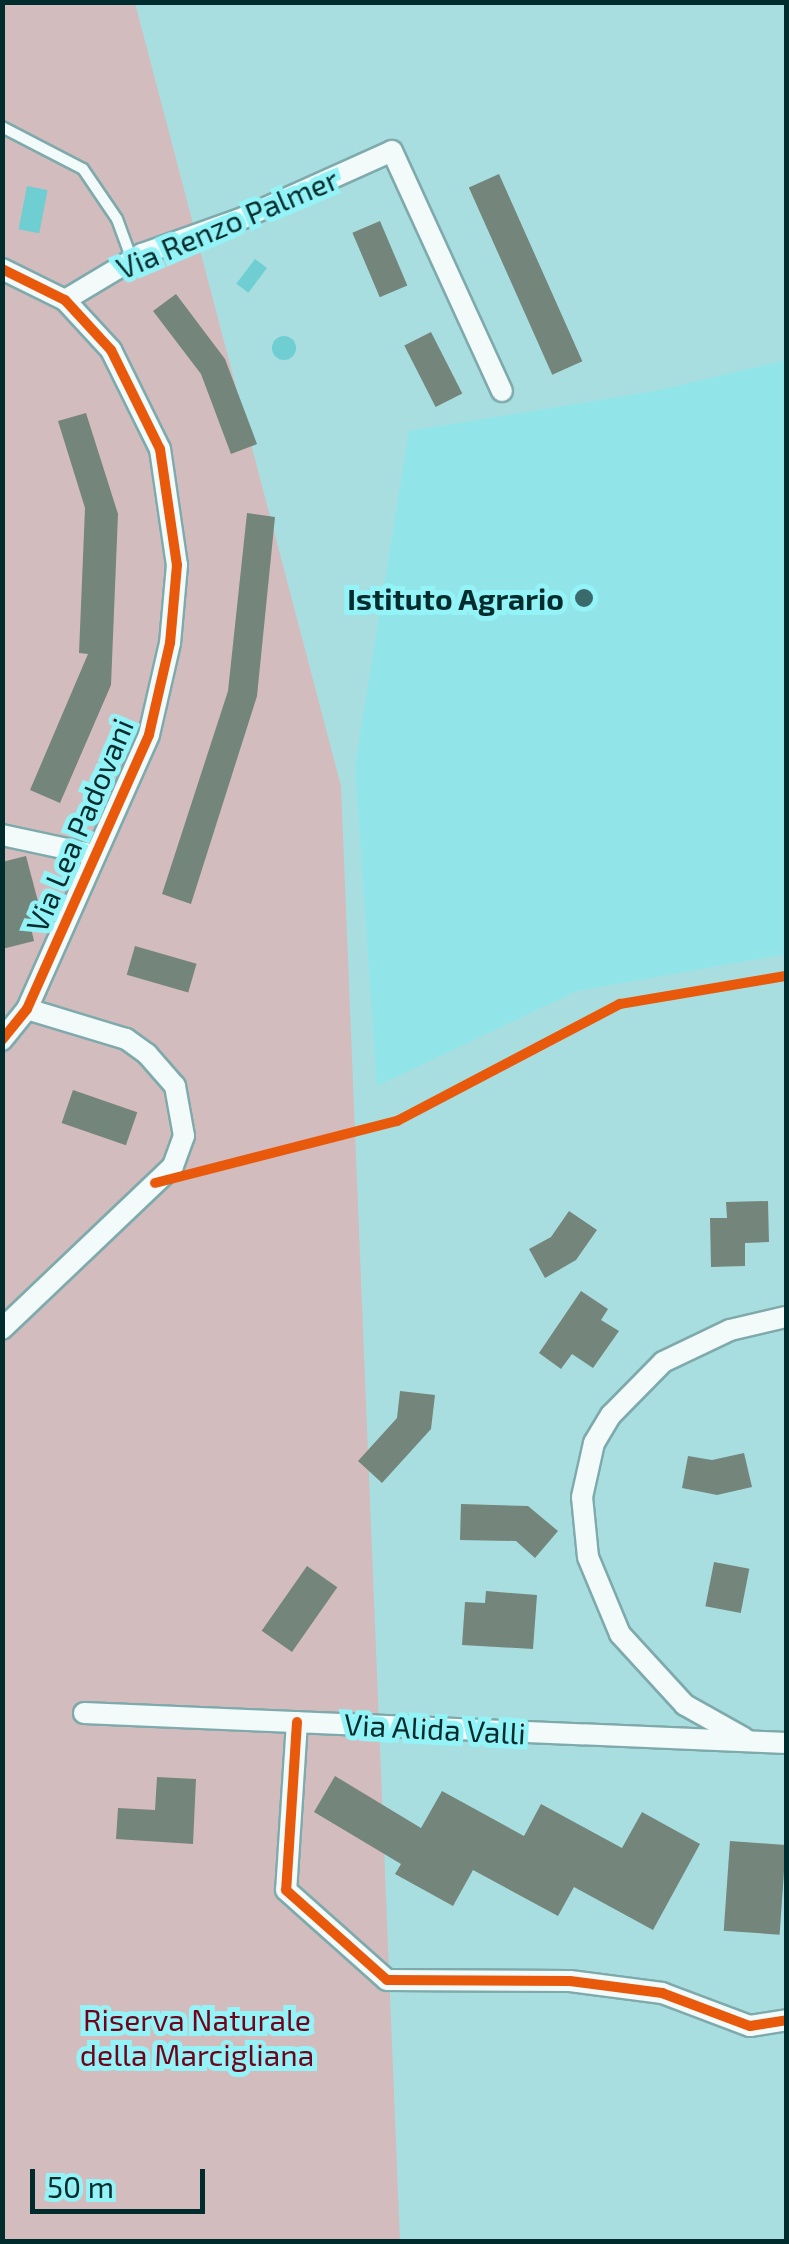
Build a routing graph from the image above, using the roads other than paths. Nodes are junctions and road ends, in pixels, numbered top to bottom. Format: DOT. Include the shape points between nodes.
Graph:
graph roads {
  1 [pos="2,127"];
  2 [pos="132,260"];
  3 [pos="2,269"];
  4 [pos="65,300"];
  5 [pos="502,391"];
  6 [pos="2,834"];
  7 [pos="95,855"];
  8 [pos="16,1018"];
  9 [pos="2,1040"];
  10 [pos="786,1317"];
  11 [pos="2,1329"];
  12 [pos="84,1712"];
  13 [pos="297,1722"];
  14 [pos="753,1743"];
  15 [pos="786,1744"];
  16 [pos="786,2020"];
  1 -- 2 [label="lane" via="82,169 118,218"];
  2 -- 4 [label="street, Via Renzo Palmer"];
  2 -- 5 [label="street, Via Renzo Palmer" via="392,150"];
  3 -- 4 [label="street, Via Lea Padovani"];
  4 -- 7 [label="street, Via Lea Padovani" via="112,350 150,418 176,537 170,643 149,735"];
  6 -- 7 [label="street"];
  7 -- 8 [label="street, Via Lea Padovani"];
  8 -- 9 [label="street, Via Lea Padovani"];
  8 -- 11 [label="street" via="102,1030 148,1054 175,1086 184,1136 173,1166"];
  10 -- 14 [label="street" via="730,1330 663,1362 610,1415 594,1443 582,1497 588,1557 620,1634 685,1705"];
  12 -- 13 [label="street, Via Alida Valli"];
  13 -- 14 [label="street, Via Alida Valli"];
  13 -- 16 [label="street" via="286,1890 387,1980 570,1982 662,1992 750,2026"];
  14 -- 15 [label="street, Via Alida Valli"];
}
